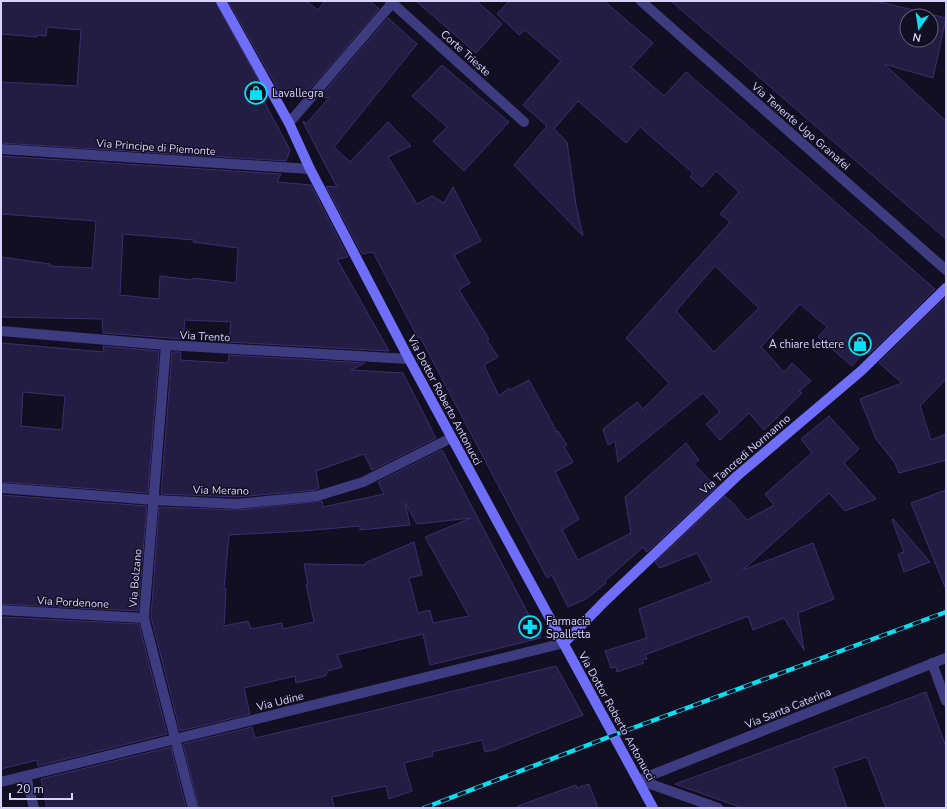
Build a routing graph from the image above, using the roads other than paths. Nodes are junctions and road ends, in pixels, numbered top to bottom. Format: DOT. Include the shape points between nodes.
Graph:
graph roads {
  1 [pos="221,1"];
  2 [pos="641,1"];
  3 [pos="392,2"];
  4 [pos="524,122"];
  5 [pos="288,123"];
  6 [pos="1,149"];
  7 [pos="310,169"];
  8 [pos="946,270"];
  9 [pos="946,288"];
  10 [pos="1,331"];
  11 [pos="166,345"];
  12 [pos="409,359"];
  13 [pos="451,438"];
  14 [pos="1,488"];
  15 [pos="154,500"];
  16 [pos="1,610"];
  17 [pos="144,618"];
  18 [pos="564,643"];
  19 [pos="946,658"];
  20 [pos="932,663"];
  21 [pos="946,701"];
  22 [pos="175,739"];
  23 [pos="26,776"];
  24 [pos="639,780"];
  25 [pos="1,782"];
  26 [pos="34,808"];
  27 [pos="193,808"];
  28 [pos="653,808"];
  29 [pos="718,808"];
  1 -- 5 [label="main road, Via Dottor Roberto Antonucci"];
  2 -- 8 [label="street, Via Tenente Ugo Granafei"];
  3 -- 4 [label="street, Corte Trieste"];
  3 -- 5 [label="street"];
  5 -- 7 [label="main road, Via Dottor Roberto Antonucci"];
  6 -- 7 [label="street, Via Principe di Piemonte"];
  7 -- 12 [label="main road, Via Dottor Roberto Antonucci"];
  9 -- 18 [label="main road, Via Tancredi Normanno" via="861,371 736,476"];
  10 -- 11 [label="street, Via Trento"];
  11 -- 12 [label="street, Via Trento"];
  11 -- 15 [label="street, Via Bolzano"];
  12 -- 13 [label="main road, Via Dottor Roberto Antonucci"];
  13 -- 15 [label="street, Via Merano" via="363,482 317,496 237,504"];
  13 -- 18 [label="main road, Via Dottor Roberto Antonucci"];
  14 -- 15 [label="street, Via Merano"];
  15 -- 17 [label="street, Via Bolzano"];
  16 -- 17 [label="street, Via Pordenone"];
  17 -- 22 [label="street, Via Bolzano"];
  18 -- 22 [label="street, Via Udine"];
  18 -- 24 [label="main road, Via Dottor Roberto Antonucci"];
  19 -- 20 [label="street, Via Santa Caterina"];
  20 -- 21 [label="street"];
  20 -- 24 [label="street, Via Santa Caterina"];
  22 -- 23 [label="street, Via Udine"];
  22 -- 27 [label="street, Via Bolzano"];
  23 -- 25 [label="street, Via Udine"];
  23 -- 26 [label="street"];
  24 -- 28 [label="main road, Via Dottor Roberto Antonucci"];
  24 -- 29 [label="street"];
}
